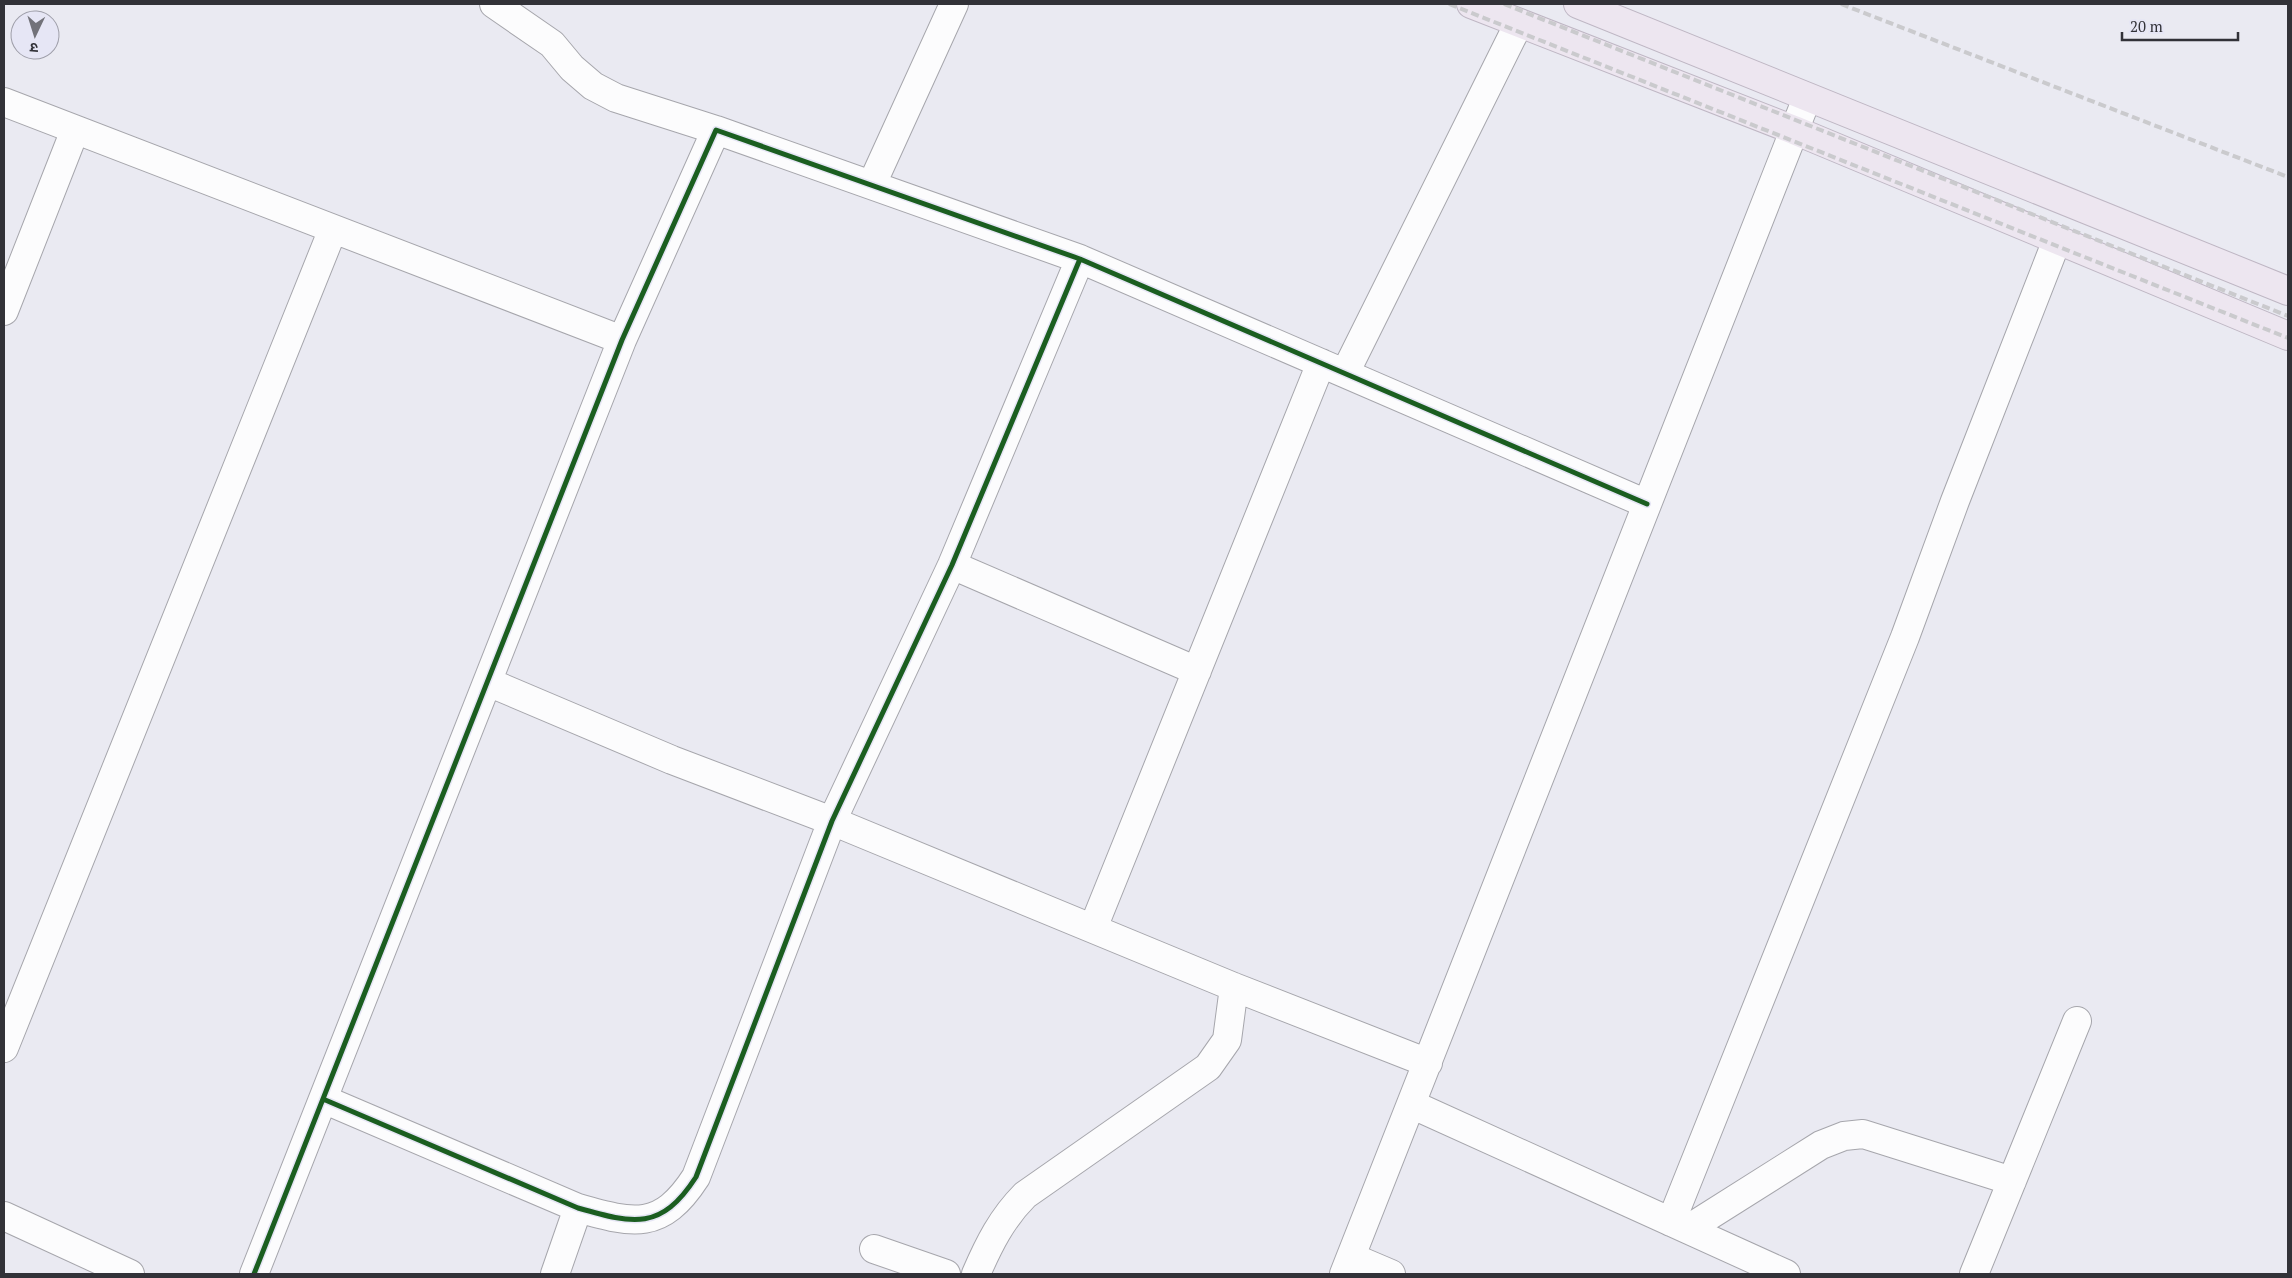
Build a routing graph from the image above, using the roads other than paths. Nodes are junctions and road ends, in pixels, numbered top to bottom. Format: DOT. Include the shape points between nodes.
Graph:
graph roads {
  1 [pos="494,4"];
  2 [pos="954,4"];
  3 [pos="1471,4"];
  4 [pos="1578,4"];
  5 [pos="1520,23"];
  6 [pos="1807,98"];
  7 [pos="4,102"];
  8 [pos="75,130"];
  9 [pos="716,130"];
  10 [pos="1794,130"];
  11 [pos="872,184"];
  12 [pos="333,229"];
  13 [pos="2058,240"];
  14 [pos="1080,259"];
  15 [pos="2288,292"];
  16 [pos="4,311"];
  17 [pos="2288,336"];
  18 [pos="622,340"];
  19 [pos="1333,368"];
  20 [pos="1647,504"];
  21 [pos="952,565"];
  22 [pos="1197,671"];
  23 [pos="488,682"];
  24 [pos="832,821"];
  25 [pos="1093,928"];
  26 [pos="1234,987"];
  27 [pos="2077,1020"];
  28 [pos="4,1048"];
  29 [pos="1428,1063"];
  30 [pos="323,1099"];
  31 [pos="1411,1104"];
  32 [pos="2012,1181"];
  33 [pos="578,1208"];
  34 [pos="4,1216"];
  35 [pos="1680,1226"];
  36 [pos="874,1249"];
  37 [pos="1348,1266"];
  38 [pos="130,1274"];
  39 [pos="254,1274"];
  40 [pos="555,1274"];
  41 [pos="946,1274"];
  42 [pos="976,1274"];
  43 [pos="1391,1274"];
  44 [pos="1786,1274"];
  45 [pos="1974,1274"];
  1 -- 9 [label="street" via="552,44 593,86 616,98"];
  2 -- 11 [label="street"];
  3 -- 5 [label="highway"];
  4 -- 6 [label="highway"];
  5 -- 10 [label="highway"];
  5 -- 19 [label="street"];
  6 -- 10 [label="street"];
  6 -- 15 [label="highway"];
  7 -- 8 [label="street"];
  8 -- 12 [label="street"];
  8 -- 16 [label="street"];
  9 -- 11 [label="street"];
  9 -- 18 [label="street"];
  10 -- 13 [label="highway"];
  10 -- 20 [label="street"];
  11 -- 14 [label="street"];
  12 -- 18 [label="street"];
  12 -- 28 [label="street"];
  13 -- 17 [label="highway"];
  13 -- 35 [label="street" via="1955,501"];
  14 -- 19 [label="street"];
  14 -- 21 [label="street"];
  18 -- 23 [label="street"];
  19 -- 20 [label="street"];
  19 -- 22 [label="street"];
  20 -- 29 [label="street"];
  21 -- 22 [label="street"];
  21 -- 24 [label="street"];
  22 -- 25 [label="street"];
  23 -- 24 [label="street" via="672,760"];
  23 -- 30 [label="street"];
  24 -- 25 [label="street"];
  24 -- 33 [label="street" via="696,1177 673,1206 652,1218 611,1217"];
  25 -- 26 [label="street"];
  26 -- 29 [label="street"];
  26 -- 42 [label="street" via="1227,1040 1208,1067 1025,1195 1012,1208 992,1239"];
  27 -- 32 [label="street"];
  29 -- 31 [label="street"];
  30 -- 33 [label="street"];
  30 -- 39 [label="street"];
  31 -- 35 [label="street"];
  31 -- 37 [label="street"];
  32 -- 35 [label="street" via="1863,1134 1844,1136 1821,1144"];
  32 -- 45 [label="street"];
  33 -- 40 [label="street"];
  34 -- 38 [label="street"];
  35 -- 44 [label="street"];
  36 -- 41 [label="street"];
  37 -- 43 [label="street"];
}
